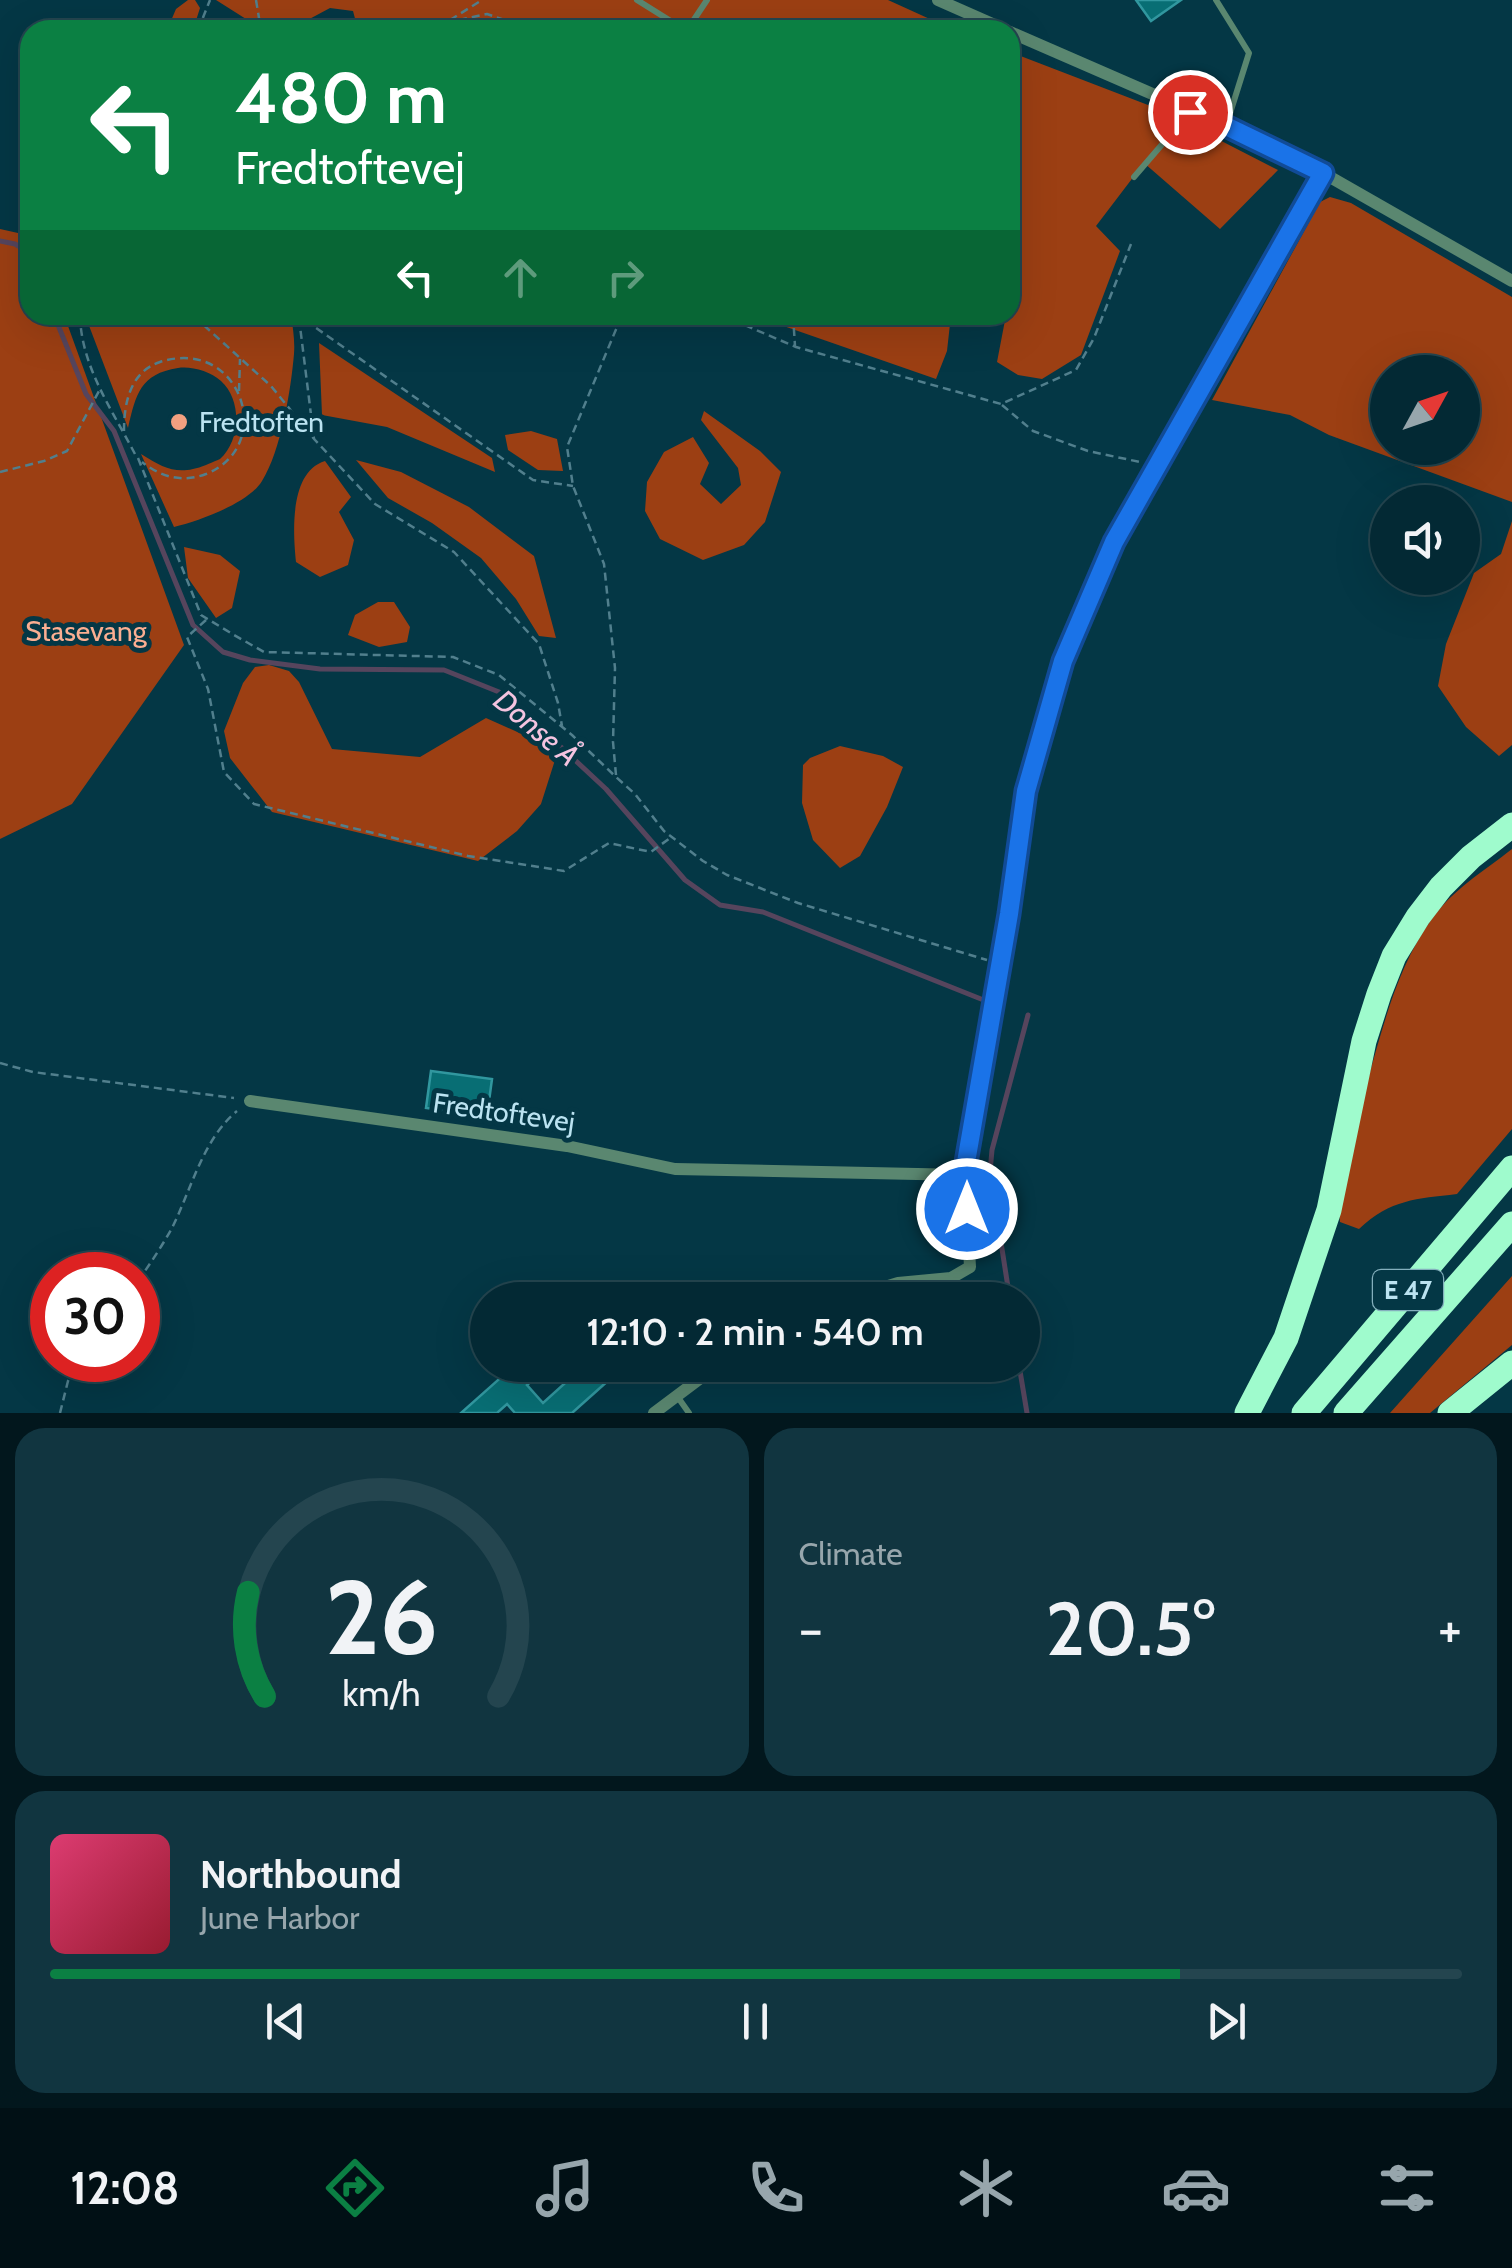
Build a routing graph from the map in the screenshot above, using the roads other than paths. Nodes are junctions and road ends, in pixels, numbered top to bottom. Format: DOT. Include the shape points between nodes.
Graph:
graph roads {
  1 [pos="637,0"];
  2 [pos="938,0"];
  3 [pos="1216,0"];
  4 [pos="670,20"];
  5 [pos="983,20"];
  6 [pos="1020,36"];
  7 [pos="1190,112"];
  8 [pos="1226,126"];
  9 [pos="1323,173"];
  10 [pos="1134,177"];
  11 [pos="1512,280"];
  12 [pos="1512,825"];
  13 [pos="250,1101"];
  14 [pos="1512,1168"];
  15 [pos="964,1174"];
  16 [pos="1512,1224"];
  17 [pos="909,1282"];
  18 [pos="1512,1364"];
  19 [pos="697,1382"];
  20 [pos="677,1396"];
  21 [pos="654,1413"];
  22 [pos="690,1413"];
  23 [pos="1246,1413"];
  24 [pos="1304,1413"];
  25 [pos="1346,1413"];
  26 [pos="1450,1413"];
  1 -- 4 [label="lane"];
  2 -- 5 [label="street"];
  3 -- 8 [label="lane" via="1248,53"];
  6 -- 7 [label="street"];
  7 -- 8 [label="street"];
  7 -- 10 [label="lane"];
  8 -- 9 [label="street"];
  9 -- 11 [label="street"];
  9 -- 15 [label="street" via="1114,542 1063,661 1026,791"];
  12 -- 23 [label="highway" via="1441,887 1394,956 1364,1041 1329,1210 1286,1338"];
  13 -- 15 [label="street, Fredtoftevej" via="567,1146 674,1168"];
  14 -- 24 [label="highway, E 47"];
  15 -- 17 [label="street" via="970,1267 952,1278"];
  16 -- 25 [label="highway, E 47"];
  18 -- 26 [label="highway"];
  19 -- 20 [label="street"];
  20 -- 21 [label="street"];
  20 -- 22 [label="lane"];
}
